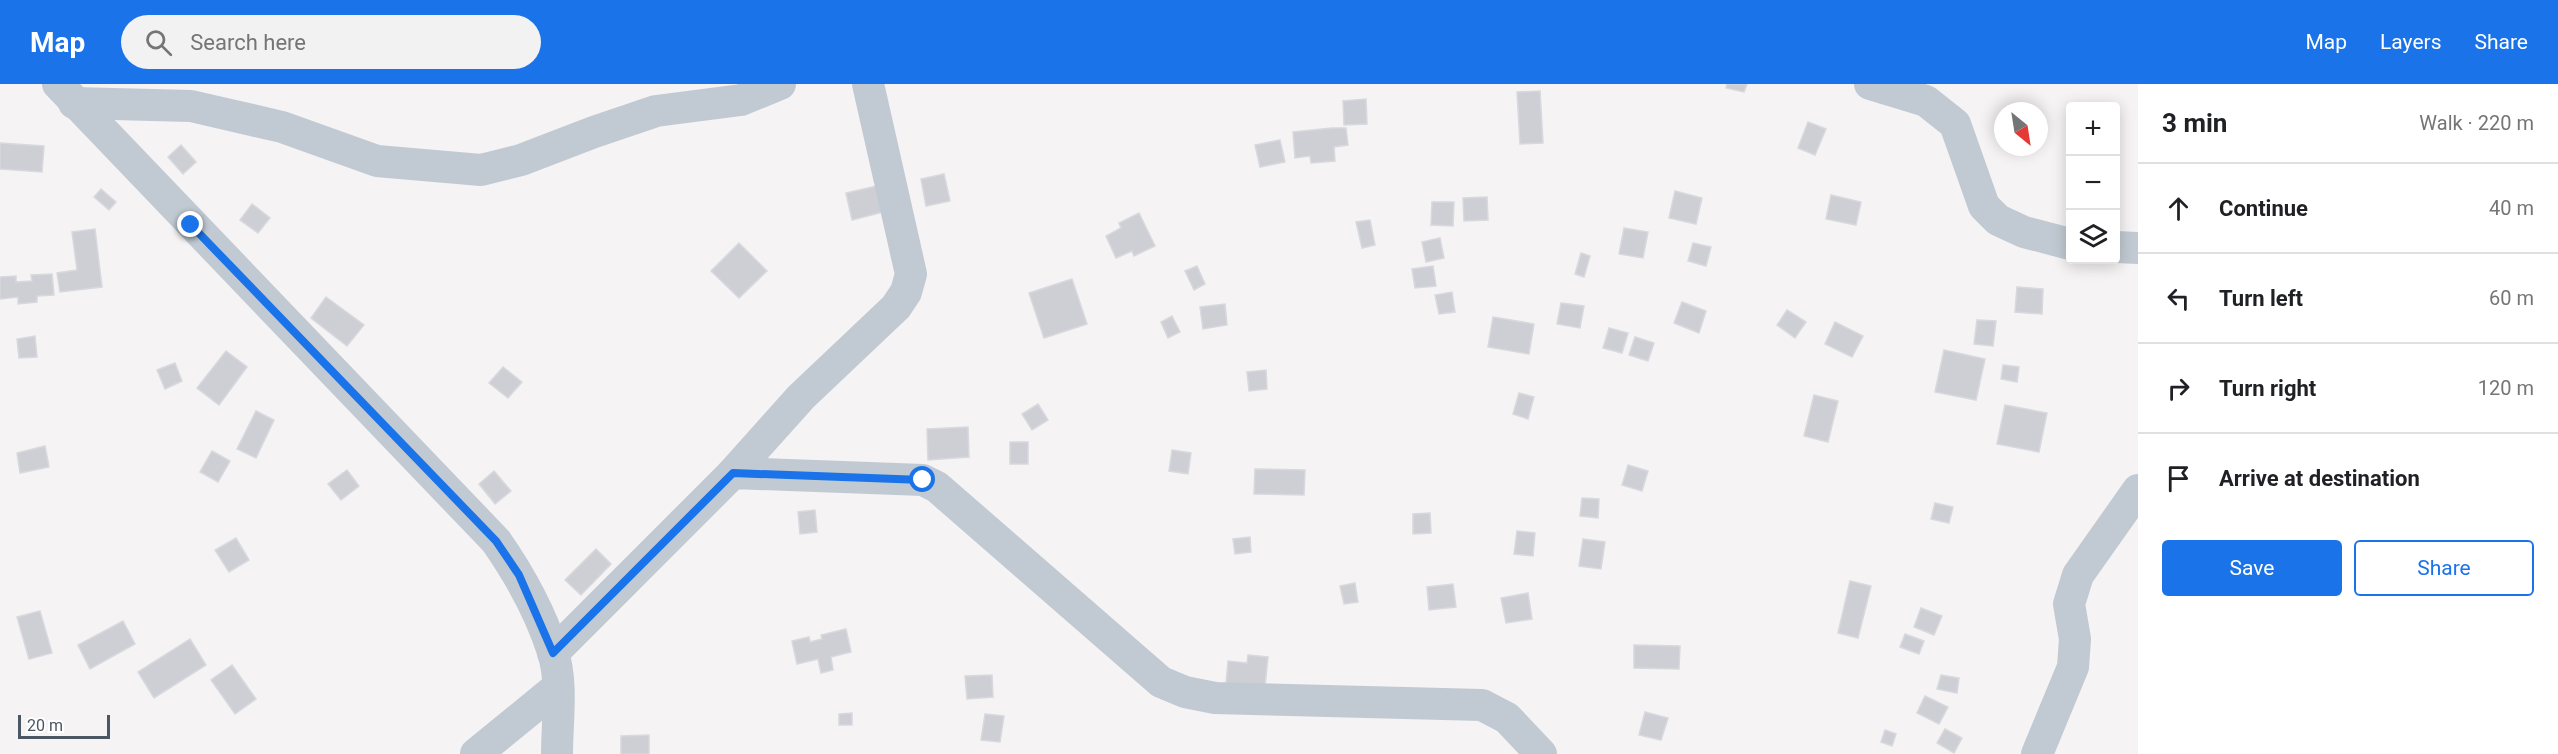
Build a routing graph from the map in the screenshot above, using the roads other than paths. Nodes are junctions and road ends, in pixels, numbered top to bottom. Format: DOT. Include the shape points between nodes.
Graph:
graph roads {
  1 [pos="780,84"];
  2 [pos="868,84"];
  3 [pos="1870,84"];
  4 [pos="66,94"];
  5 [pos="2066,243"];
  6 [pos="2120,247"];
  7 [pos="2138,248"];
  8 [pos="733,473"];
  9 [pos="2138,490"];
  10 [pos="553,653"];
  11 [pos="558,687"];
  12 [pos="476,754"];
  13 [pos="557,754"];
  14 [pos="1541,754"];
  15 [pos="2037,754"];
  1 -- 4 [label="street" via="741,100 656,111 521,160 481,170 377,161 282,127 190,106"];
  2 -- 8 [label="street" via="911,274 906,292 896,307 801,397"];
  3 -- 5 [label="street" via="1926,101 1955,124 1984,206 1998,220 2024,232"];
  4 -- 10 [label="street" via="496,541 519,575"];
  6 -- 7 [label="street"];
  8 -- 10 [label="street"];
  8 -- 14 [label="street" via="923,480 937,487 1161,682 1185,692 1215,698 1482,705 1507,718"];
  9 -- 15 [label="street" via="2078,575 2069,604 2075,639 2073,667"];
  10 -- 11 [label="street"];
  11 -- 12 [label="street"];
  11 -- 13 [label="street"];
}
